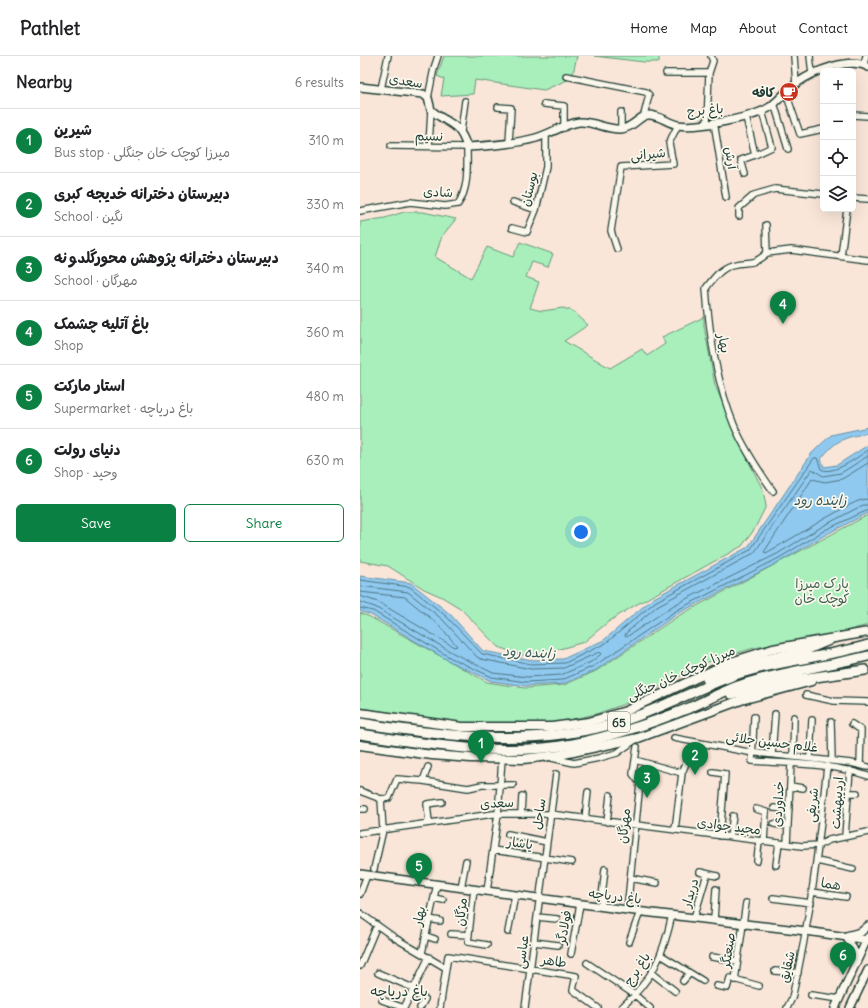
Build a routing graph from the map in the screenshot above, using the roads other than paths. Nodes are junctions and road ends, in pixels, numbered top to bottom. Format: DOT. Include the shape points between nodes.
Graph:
graph roads {
  1 [pos="388,56"];
  2 [pos="438,56"];
  3 [pos="711,56"];
  4 [pos="794,56"];
  5 [pos="810,56"];
  6 [pos="866,56"];
  7 [pos="866,65"];
  8 [pos="666,73"];
  9 [pos="709,74"];
  10 [pos="812,74"];
  11 [pos="566,76"];
  12 [pos="796,84"];
  13 [pos="360,87"];
  14 [pos="380,89"];
  15 [pos="786,93"];
  16 [pos="428,98"];
  17 [pos="465,102"];
  18 [pos="774,103"];
  19 [pos="544,104"];
  20 [pos="498,107"];
  21 [pos="431,110"];
  22 [pos="762,111"];
  23 [pos="621,112"];
  24 [pos="644,115"];
  25 [pos="856,115"];
  26 [pos="868,116"];
  27 [pos="746,117"];
  28 [pos="714,122"];
  29 [pos="706,123"];
  30 [pos="678,124"];
  31 [pos="564,128"];
  32 [pos="621,129"];
  33 [pos="820,130"];
  34 [pos="461,131"];
  35 [pos="546,134"];
  36 [pos="509,142"];
  37 [pos="391,146"];
  38 [pos="429,146"];
  39 [pos="467,147"];
  40 [pos="788,149"];
  41 [pos="755,155"];
  42 [pos="744,174"];
  43 [pos="820,194"];
  44 [pos="726,197"];
  45 [pos="856,198"];
  46 [pos="868,199"];
  47 [pos="513,202"];
  48 [pos="536,210"];
  49 [pos="360,211"];
  50 [pos="847,212"];
  51 [pos="739,216"];
  52 [pos="766,225"];
  53 [pos="512,228"];
  54 [pos="617,249"];
  55 [pos="767,253"];
  56 [pos="841,256"];
  57 [pos="868,260"];
  58 [pos="773,491"];
  59 [pos="868,632"];
  60 [pos="829,640"];
  61 [pos="868,645"];
  62 [pos="868,656"];
  63 [pos="867,669"];
  64 [pos="718,695"];
  65 [pos="806,695"];
  66 [pos="675,700"];
  67 [pos="868,702"];
  68 [pos="360,713"];
  69 [pos="775,714"];
  70 [pos="754,717"];
  71 [pos="794,717"];
  72 [pos="812,720"];
  73 [pos="831,722"];
  74 [pos="360,723"];
  75 [pos="852,724"];
  76 [pos="360,734"];
  77 [pos="674,738"];
  78 [pos="360,745"];
  79 [pos="637,747"];
  80 [pos="691,751"];
  81 [pos="752,752"];
  82 [pos="770,754"];
  83 [pos="793,756"];
  84 [pos="502,758"];
  85 [pos="810,758"];
  86 [pos="635,760"];
  87 [pos="832,760"];
  88 [pos="767,762"];
  89 [pos="791,764"];
  90 [pos="860,765"];
  91 [pos="827,766"];
  92 [pos="428,767"];
  93 [pos="868,767"];
  94 [pos="850,770"];
  95 [pos="713,772"];
  96 [pos="682,773"];
  97 [pos="556,774"];
  98 [pos="868,776"];
  99 [pos="424,781"];
  100 [pos="500,784"];
  101 [pos="513,785"];
  102 [pos="790,786"];
  103 [pos="803,788"];
  104 [pos="360,791"];
  105 [pos="588,792"];
  106 [pos="848,792"];
  107 [pos="857,793"];
  108 [pos="610,795"];
  109 [pos="522,796"];
  110 [pos="381,799"];
  111 [pos="442,802"];
  112 [pos="774,808"];
  113 [pos="756,809"];
  114 [pos="789,809"];
  115 [pos="498,814"];
  116 [pos="521,814"];
  117 [pos="550,814"];
  118 [pos="733,816"];
  119 [pos="586,819"];
  120 [pos="429,822"];
  121 [pos="607,822"];
  122 [pos="774,824"];
  123 [pos="636,826"];
  124 [pos="788,826"];
  125 [pos="383,830"];
  126 [pos="675,830"];
  127 [pos="360,832"];
  128 [pos="868,832"];
  129 [pos="508,834"];
  130 [pos="720,836"];
  131 [pos="845,836"];
  132 [pos="730,837"];
  133 [pos="761,841"];
  134 [pos="547,842"];
  135 [pos="779,843"];
  136 [pos="787,844"];
  137 [pos="819,846"];
  138 [pos="493,850"];
  139 [pos="545,857"];
  140 [pos="466,861"];
  141 [pos="757,861"];
  142 [pos="817,861"];
  143 [pos="572,862"];
  144 [pos="776,865"];
  145 [pos="374,869"];
  146 [pos="605,869"];
  147 [pos="853,869"];
  148 [pos="700,872"];
  149 [pos="364,874"];
  150 [pos="707,874"];
  151 [pos="717,876"];
  152 [pos="630,878"];
  153 [pos="657,883"];
  154 [pos="437,884"];
  155 [pos="461,888"];
  156 [pos="474,889"];
  157 [pos="716,889"];
  158 [pos="488,891"];
  159 [pos="812,892"];
  160 [pos="360,894"];
  161 [pos="515,895"];
  162 [pos="846,897"];
  163 [pos="434,898"];
  164 [pos="539,898"];
  165 [pos="773,898"];
  166 [pos="443,900"];
  167 [pos="746,903"];
  168 [pos="810,903"];
  169 [pos="580,904"];
  170 [pos="600,906"];
  171 [pos="627,910"];
  172 [pos="640,912"];
  173 [pos="360,913"];
  174 [pos="672,916"];
  175 [pos="537,917"];
  176 [pos="694,918"];
  177 [pos="429,919"];
  178 [pos="557,919"];
  179 [pos="714,920"];
  180 [pos="440,921"];
  181 [pos="743,924"];
  182 [pos="377,925"];
  183 [pos="868,926"];
  184 [pos="806,930"];
  185 [pos="508,932"];
  186 [pos="451,934"];
  187 [pos="469,935"];
  188 [pos="426,936"];
  189 [pos="846,936"];
  190 [pos="435,939"];
  191 [pos="868,939"];
  192 [pos="534,942"];
  193 [pos="629,942"];
  194 [pos="558,945"];
  195 [pos="487,946"];
  196 [pos="422,953"];
  197 [pos="571,954"];
  198 [pos="660,955"];
  199 [pos="429,957"];
  200 [pos="712,957"];
  201 [pos="858,958"];
  202 [pos="738,961"];
  203 [pos="587,963"];
  204 [pos="360,966"];
  205 [pos="446,968"];
  206 [pos="531,969"];
  207 [pos="776,971"];
  208 [pos="853,971"];
  209 [pos="378,973"];
  210 [pos="652,973"];
  211 [pos="690,973"];
  212 [pos="798,973"];
  213 [pos="867,973"];
  214 [pos="735,980"];
  215 [pos="683,981"];
  216 [pos="702,981"];
  217 [pos="717,986"];
  218 [pos="759,986"];
  219 [pos="412,991"];
  220 [pos="675,991"];
  221 [pos="635,994"];
  222 [pos="811,995"];
  223 [pos="840,999"];
  224 [pos="382,1000"];
  225 [pos="404,1008"];
  226 [pos="420,1008"];
  227 [pos="440,1008"];
  228 [pos="525,1008"];
  229 [pos="598,1008"];
  230 [pos="621,1008"];
  231 [pos="650,1008"];
  232 [pos="787,1008"];
  233 [pos="835,1008"];
  234 [pos="850,1008"];
  1 -- 14 [label="street"];
  2 -- 16 [label="street"];
  3 -- 9 [label="street" via="713,61"];
  4 -- 12 [label="street"];
  5 -- 10 [label="street"];
  6 -- 7 [label="street"];
  7 -- 10 [label="street, باغ برج" via="844,63"];
  8 -- 9 [label="street"];
  9 -- 29 [label="street"];
  10 -- 12 [label="street, باغ برج"];
  11 -- 24 [label="street" via="648,93"];
  12 -- 15 [label="street, باغ برج"];
  13 -- 14 [label="street, سعدی"];
  14 -- 16 [label="street, سعدی" via="423,94"];
  15 -- 18 [label="street, باغ برج"];
  15 -- 33 [label="street" via="800,134"];
  16 -- 21 [label="street, سعدی"];
  17 -- 34 [label="street"];
  18 -- 22 [label="street, باغ برج"];
  18 -- 40 [label="street"];
  19 -- 31 [label="street" via="564,106"];
  20 -- 36 [label="street" via="510,108"];
  21 -- 34 [label="street"];
  21 -- 38 [label="street"];
  22 -- 27 [label="street, باغ برج"];
  22 -- 41 [label="street" via="772,147"];
  23 -- 32 [label="street"];
  24 -- 30 [label="street, باغ برج" via="651,114"];
  24 -- 32 [label="street" via="634,126"];
  25 -- 26 [label="street"];
  27 -- 28 [label="street, باغ برج"];
  27 -- 41 [label="street"];
  28 -- 29 [label="street, باغ برج"];
  28 -- 44 [label="street, آرش"];
  29 -- 30 [label="street, باغ برج"];
  30 -- 54 [label="street, شیرانی" via="669,143 673,164 621,167 611,231"];
  31 -- 32 [label="street" via="578,122"];
  31 -- 35 [label="street"];
  34 -- 39 [label="street"];
  35 -- 36 [label="street"];
  35 -- 48 [label="street, بوستان" via="546,167"];
  36 -- 39 [label="street"];
  37 -- 38 [label="street, نسیم"];
  38 -- 39 [label="street, نسیم"];
  39 -- 49 [label="street, شادی" via="467,178 463,197 458,204 445,206 410,202"];
  41 -- 42 [label="street" via="741,160"];
  43 -- 51 [label="street" via="775,189 754,195 739,208"];
  45 -- 46 [label="street"];
  47 -- 48 [label="street"];
  48 -- 53 [label="street, بوستان" via="527,232"];
  50 -- 56 [label="street"];
  52 -- 55 [label="street"];
  55 -- 56 [label="street" via="791,250"];
  55 -- 58 [label="street, بهار" via="756,262 731,266 717,274 706,288 708,323 734,425 757,468"];
  56 -- 57 [label="street"];
  59 -- 60 [label="main road, میرزا کوچک خان جنگلی"];
  60 -- 66 [label="highway" via="803,651 729,670 706,680"];
  60 -- 68 [label="main road, میرزا کوچک خان جنگلی" via="773,649 728,662 626,710 589,722 552,727 462,727"];
  61 -- 66 [label="highway, 65" via="762,667 711,683"];
  62 -- 64 [label="highway, 65" via="766,678"];
  63 -- 64 [label="highway"];
  63 -- 84 [label="main road" via="766,692 638,738 546,756"];
  64 -- 76 [label="highway, 65" via="654,722 573,744 492,748"];
  65 -- 67 [label="street" via="834,701"];
  66 -- 74 [label="highway, 65" via="610,724 571,733 542,736 457,736"];
  69 -- 82 [label="street"];
  70 -- 81 [label="street"];
  71 -- 83 [label="street"];
  72 -- 85 [label="street"];
  73 -- 87 [label="street"];
  75 -- 90 [label="street" via="861,730"];
  77 -- 81 [label="street, غلام حسین جلائی"];
  78 -- 84 [label="main road" via="432,755"];
  79 -- 86 [label="street, مهرگان"];
  80 -- 96 [label="street"];
  81 -- 82 [label="street, غلام حسین جلائی"];
  81 -- 88 [label="street" via="752,761"];
  82 -- 83 [label="street, غلام حسین جلائی"];
  82 -- 88 [label="street"];
  83 -- 85 [label="street, غلام حسین جلائی"];
  84 -- 100 [label="street"];
  85 -- 87 [label="street, غلام حسین جلائی"];
  86 -- 96 [label="street"];
  86 -- 123 [label="street, مهرگان" via="633,774 640,783"];
  87 -- 90 [label="street, غلام حسین جلائی"];
  88 -- 89 [label="street"];
  89 -- 91 [label="street"];
  89 -- 102 [label="street, خداوردی"];
  90 -- 93 [label="street, غلام حسین جلائی"];
  91 -- 94 [label="street"];
  91 -- 137 [label="street, شریفی"];
  92 -- 99 [label="street"];
  94 -- 98 [label="street"];
  94 -- 106 [label="street, اردیبهشت"];
  95 -- 130 [label="street" via="725,774"];
  96 -- 126 [label="street"];
  97 -- 117 [label="street, ساحل"];
  99 -- 100 [label="street" via="468,788 482,784"];
  99 -- 110 [label="street" via="397,779 389,798"];
  100 -- 101 [label="street"];
  100 -- 115 [label="street"];
  102 -- 103 [label="street"];
  102 -- 114 [label="street, خداوردی"];
  104 -- 110 [label="street"];
  105 -- 119 [label="street"];
  106 -- 107 [label="street"];
  106 -- 131 [label="street, اردیبهشت"];
  108 -- 121 [label="street"];
  109 -- 116 [label="street"];
  110 -- 125 [label="street"];
  111 -- 120 [label="street" via="427,804"];
  112 -- 114 [label="street"];
  113 -- 133 [label="street" via="766,812"];
  114 -- 124 [label="street, خداوردی"];
  115 -- 116 [label="street, سعدی"];
  115 -- 120 [label="street, سعدی"];
  115 -- 138 [label="street"];
  116 -- 117 [label="street, سعدی"];
  117 -- 119 [label="street, سعدی"];
  117 -- 134 [label="street, ساحل"];
  118 -- 132 [label="street"];
  119 -- 121 [label="street, سعدی"];
  120 -- 125 [label="street, سعدی"];
  121 -- 123 [label="street, سعدی"];
  122 -- 124 [label="street"];
  123 -- 126 [label="street, مجید جوادی"];
  123 -- 152 [label="street, مهرگان"];
  124 -- 136 [label="street, خداوردی"];
  125 -- 127 [label="street, سعدی"];
  125 -- 145 [label="street"];
  126 -- 130 [label="street, مجید جوادی"];
  128 -- 131 [label="street, مجید جوادی"];
  129 -- 134 [label="street"];
  130 -- 132 [label="street, مجید جوادی"];
  131 -- 137 [label="street, مجید جوادی" via="829,840"];
  132 -- 133 [label="street, مجید جوادی"];
  133 -- 135 [label="street, مجید جوادی"];
  133 -- 141 [label="street"];
  134 -- 139 [label="street, ساحل"];
  135 -- 136 [label="street, مجید جوادی"];
  135 -- 144 [label="street"];
  136 -- 137 [label="street, مجید جوادی"];
  137 -- 142 [label="street"];
  138 -- 139 [label="street, یاشار"];
  138 -- 158 [label="street"];
  139 -- 143 [label="street"];
  139 -- 164 [label="street, ساحل"];
  140 -- 155 [label="street"];
  142 -- 147 [label="street"];
  142 -- 159 [label="street"];
  146 -- 170 [label="street"];
  148 -- 150 [label="street"];
  149 -- 154 [label="street, باغ دریاچه"];
  149 -- 160 [label="street"];
  150 -- 151 [label="street"];
  150 -- 176 [label="street, دربدار"];
  152 -- 153 [label="street"];
  152 -- 171 [label="street, مهرگان"];
  154 -- 155 [label="street, باغ دریاچه"];
  154 -- 163 [label="street, بهار"];
  155 -- 156 [label="street, باغ دریاچه"];
  156 -- 158 [label="street, باغ دریاچه"];
  156 -- 187 [label="street, مژگان"];
  157 -- 179 [label="street"];
  158 -- 161 [label="street, باغ دریاچه"];
  159 -- 162 [label="street, هما"];
  159 -- 168 [label="street"];
  161 -- 164 [label="street, باغ دریاچه"];
  161 -- 185 [label="street"];
  163 -- 166 [label="street"];
  163 -- 177 [label="street, بهار"];
  164 -- 169 [label="street, باغ دریاچه"];
  164 -- 175 [label="street, عباسی"];
  165 -- 168 [label="street"];
  167 -- 181 [label="street, صنعتگر"];
  168 -- 184 [label="street"];
  169 -- 170 [label="street, باغ دریاچه"];
  169 -- 197 [label="street, فولادگر"];
  170 -- 171 [label="street, باغ دریاچه"];
  171 -- 172 [label="street, باغ دریاچه"];
  172 -- 174 [label="street, باغ دریاچه"];
  172 -- 193 [label="street"];
  173 -- 182 [label="street"];
  174 -- 176 [label="street, باغ دریاچه"];
  174 -- 198 [label="street, باغ برج"];
  175 -- 178 [label="street"];
  175 -- 192 [label="street, عباسی"];
  176 -- 179 [label="street, باغ دریاچه"];
  177 -- 180 [label="street"];
  177 -- 188 [label="street, بهار"];
  179 -- 181 [label="street, باغ دریاچه"];
  181 -- 184 [label="street, باغ دریاچه"];
  181 -- 202 [label="street, صنعتگر"];
  182 -- 196 [label="street"];
  182 -- 204 [label="street"];
  183 -- 189 [label="street"];
  184 -- 189 [label="street, باغ دریاچه"];
  184 -- 212 [label="street, شقایق"];
  186 -- 187 [label="street"];
  187 -- 195 [label="street, مژگان" via="468,942"];
  188 -- 190 [label="street"];
  188 -- 196 [label="street, بهار"];
  189 -- 191 [label="street, باغ دریاچه"];
  189 -- 201 [label="street"];
  191 -- 201 [label="street"];
  192 -- 194 [label="street"];
  192 -- 206 [label="street, عباسی"];
  196 -- 199 [label="street"];
  198 -- 210 [label="street, باغ برج"];
  198 -- 211 [label="street"];
  199 -- 205 [label="street"];
  199 -- 219 [label="street"];
  200 -- 202 [label="street"];
  201 -- 208 [label="street"];
  202 -- 214 [label="street, صنعتگر"];
  203 -- 221 [label="street"];
  205 -- 206 [label="street" via="448,956"];
  205 -- 227 [label="street"];
  206 -- 228 [label="street, عباسی"];
  206 -- 229 [label="street, طاهر" via="576,976 573,990"];
  207 -- 212 [label="street"];
  208 -- 213 [label="street"];
  208 -- 223 [label="street"];
  209 -- 219 [label="street"];
  210 -- 220 [label="street"];
  210 -- 221 [label="street, باغ برج"];
  211 -- 215 [label="street"];
  211 -- 216 [label="street"];
  212 -- 232 [label="street, شقایق"];
  213 -- 234 [label="street"];
  214 -- 217 [label="street" via="730,978 727,988"];
  214 -- 218 [label="street"];
  219 -- 225 [label="street"];
  219 -- 226 [label="street" via="425,999"];
  221 -- 230 [label="street, باغ برج"];
  221 -- 231 [label="street"];
  222 -- 223 [label="street"];
  223 -- 233 [label="street"];
  224 -- 225 [label="street"];
}
